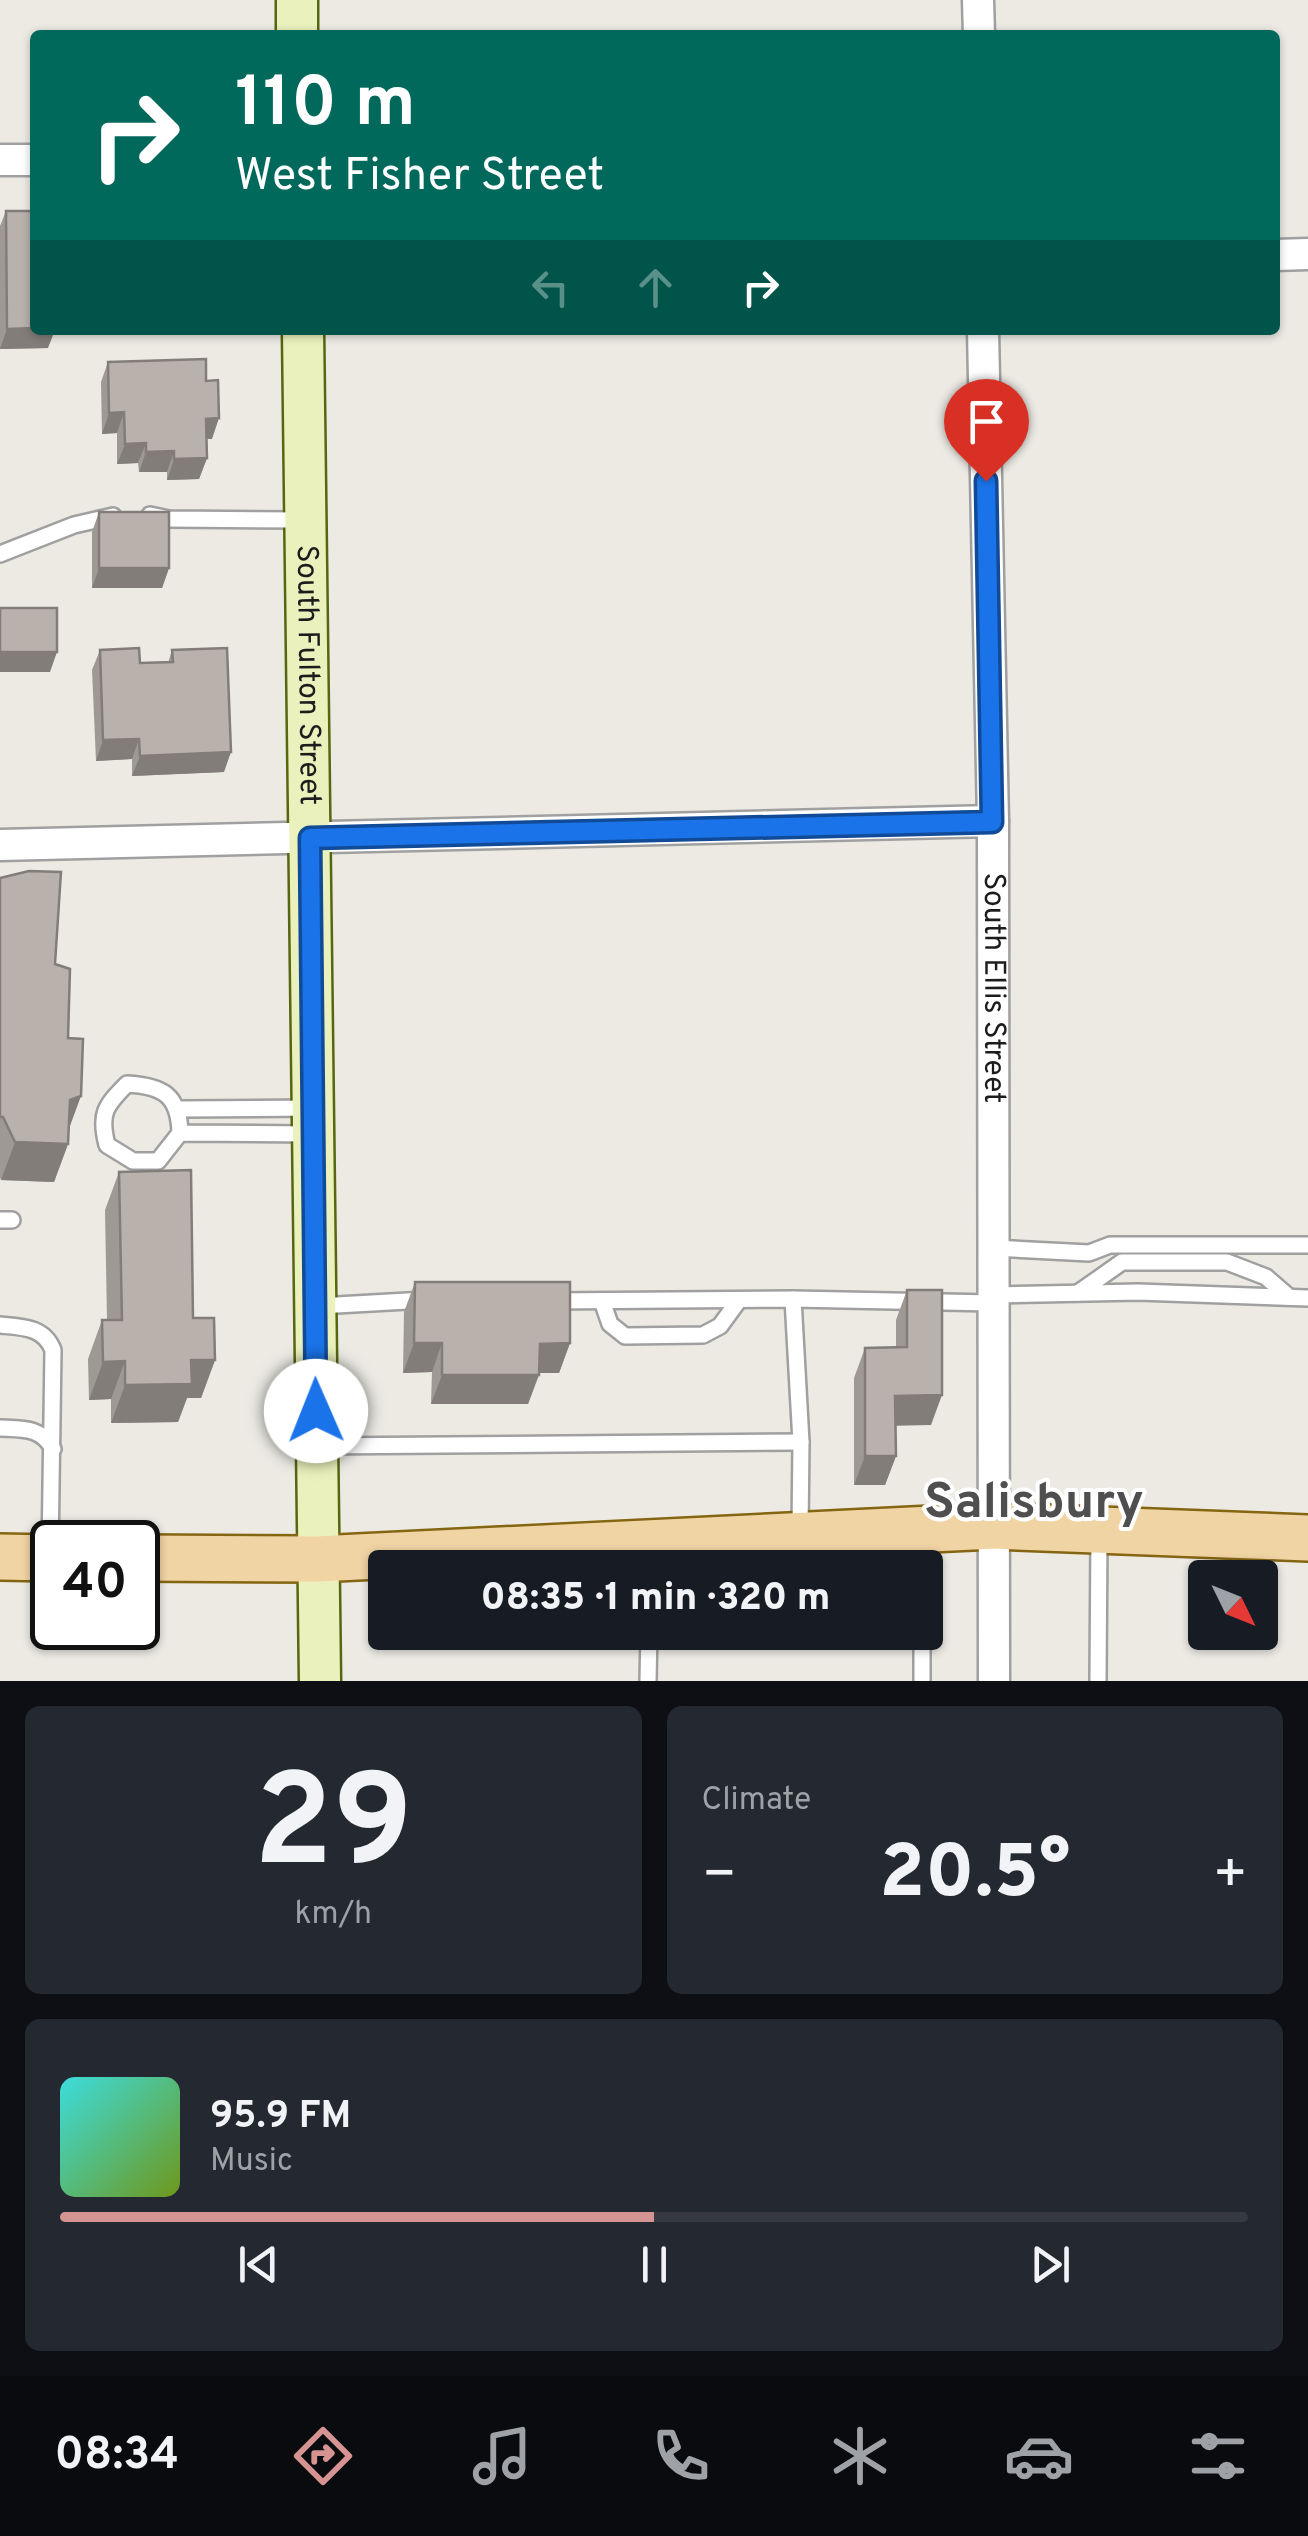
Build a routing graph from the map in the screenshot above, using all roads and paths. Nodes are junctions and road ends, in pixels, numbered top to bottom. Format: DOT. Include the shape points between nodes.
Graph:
graph roads {
  1 [pos="297,0"];
  2 [pos="978,0"];
  3 [pos="298,30"];
  4 [pos="979,30"];
  5 [pos="0,160"];
  6 [pos="30,160"];
  7 [pos="1308,254"];
  8 [pos="1280,255"];
  9 [pos="303,335"];
  10 [pos="983,335"];
  11 [pos="306,520"];
  12 [pos="0,554"];
  13 [pos="992,822"];
  14 [pos="310,838"];
  15 [pos="0,846"];
  16 [pos="180,1109"];
  17 [pos="312,1121"];
  18 [pos="180,1132"];
  19 [pos="1308,1246"];
  20 [pos="993,1248"];
  21 [pos="1308,1287"];
  22 [pos="1077,1293"];
  23 [pos="1289,1297"];
  24 [pos="1308,1298"];
  25 [pos="442,1299"];
  26 [pos="793,1299"];
  27 [pos="993,1299"];
  28 [pos="739,1300"];
  29 [pos="526,1301"];
  30 [pos="602,1302"];
  31 [pos="314,1306"];
  32 [pos="0,1325"];
  33 [pos="0,1428"];
  34 [pos="801,1442"];
  35 [pos="318,1446"];
  36 [pos="53,1449"];
  37 [pos="52,1520"];
  38 [pos="993,1526"];
  39 [pos="1099,1530"];
  40 [pos="800,1535"];
  41 [pos="1308,1538"];
  42 [pos="0,1558"];
  43 [pos="30,1558"];
  44 [pos="160,1558"];
  45 [pos="316,1558"];
  46 [pos="649,1650"];
  47 [pos="922,1650"];
  48 [pos="320,1681"];
  49 [pos="648,1681"];
  50 [pos="922,1681"];
  51 [pos="994,1681"];
  52 [pos="1098,1681"];
  1 -- 3 [label="street"];
  2 -- 4 [label="street"];
  5 -- 6 [label="street"];
  7 -- 8 [label="street"];
  9 -- 11 [label="street, South Fulton Street"];
  10 -- 13 [label="street, South Ellis Street"];
  11 -- 12 [label="lane" via="170,519 130,512"];
  11 -- 14 [label="street, South Fulton Street"];
  13 -- 14 [label="street"];
  13 -- 20 [label="street, South Ellis Street"];
  14 -- 15 [label="street"];
  14 -- 17 [label="street, South Fulton Street"];
  16 -- 17 [label="lane"];
  16 -- 18 [label="lane"];
  16 -- 18 [label="lane" via="150,1085 127,1084 102,1122 108,1145 133,1161 158,1161"];
  17 -- 18 [label="lane"];
  17 -- 31 [label="street, South Fulton Street"];
  19 -- 20 [label="lane" via="1110,1246 1089,1253"];
  20 -- 27 [label="street, South Ellis Street"];
  21 -- 23 [label="lane"];
  22 -- 23 [label="lane"];
  22 -- 23 [label="lane" via="1122,1262 1227,1262 1266,1277"];
  22 -- 27 [label="lane"];
  23 -- 24 [label="lane"];
  25 -- 31 [label="lane"];
  26 -- 27 [label="lane"];
  26 -- 28 [label="lane"];
  26 -- 34 [label="lane"];
  27 -- 38 [label="street, South Ellis Street"];
  28 -- 30 [label="lane"];
  28 -- 30 [label="lane" via="704,1335 625,1336 610,1324"];
  29 -- 30 [label="lane"];
  31 -- 35 [label="street, South Fulton Street"];
  32 -- 36 [label="lane" via="48,1337"];
  33 -- 36 [label="lane" via="35,1430"];
  34 -- 35 [label="lane"];
  34 -- 40 [label="lane"];
  35 -- 45 [label="street, South Fulton Street"];
  36 -- 37 [label="lane"];
  38 -- 39 [label="main road"];
  38 -- 40 [label="main road"];
  38 -- 51 [label="street, South Ellis Street"];
  39 -- 41 [label="main road"];
  39 -- 52 [label="lane"];
  40 -- 45 [label="main road" via="650,1549"];
  42 -- 43 [label="main road"];
  44 -- 45 [label="main road"];
  45 -- 48 [label="street, South Fulton Street"];
  46 -- 49 [label="lane"];
  47 -- 50 [label="lane"];
}
